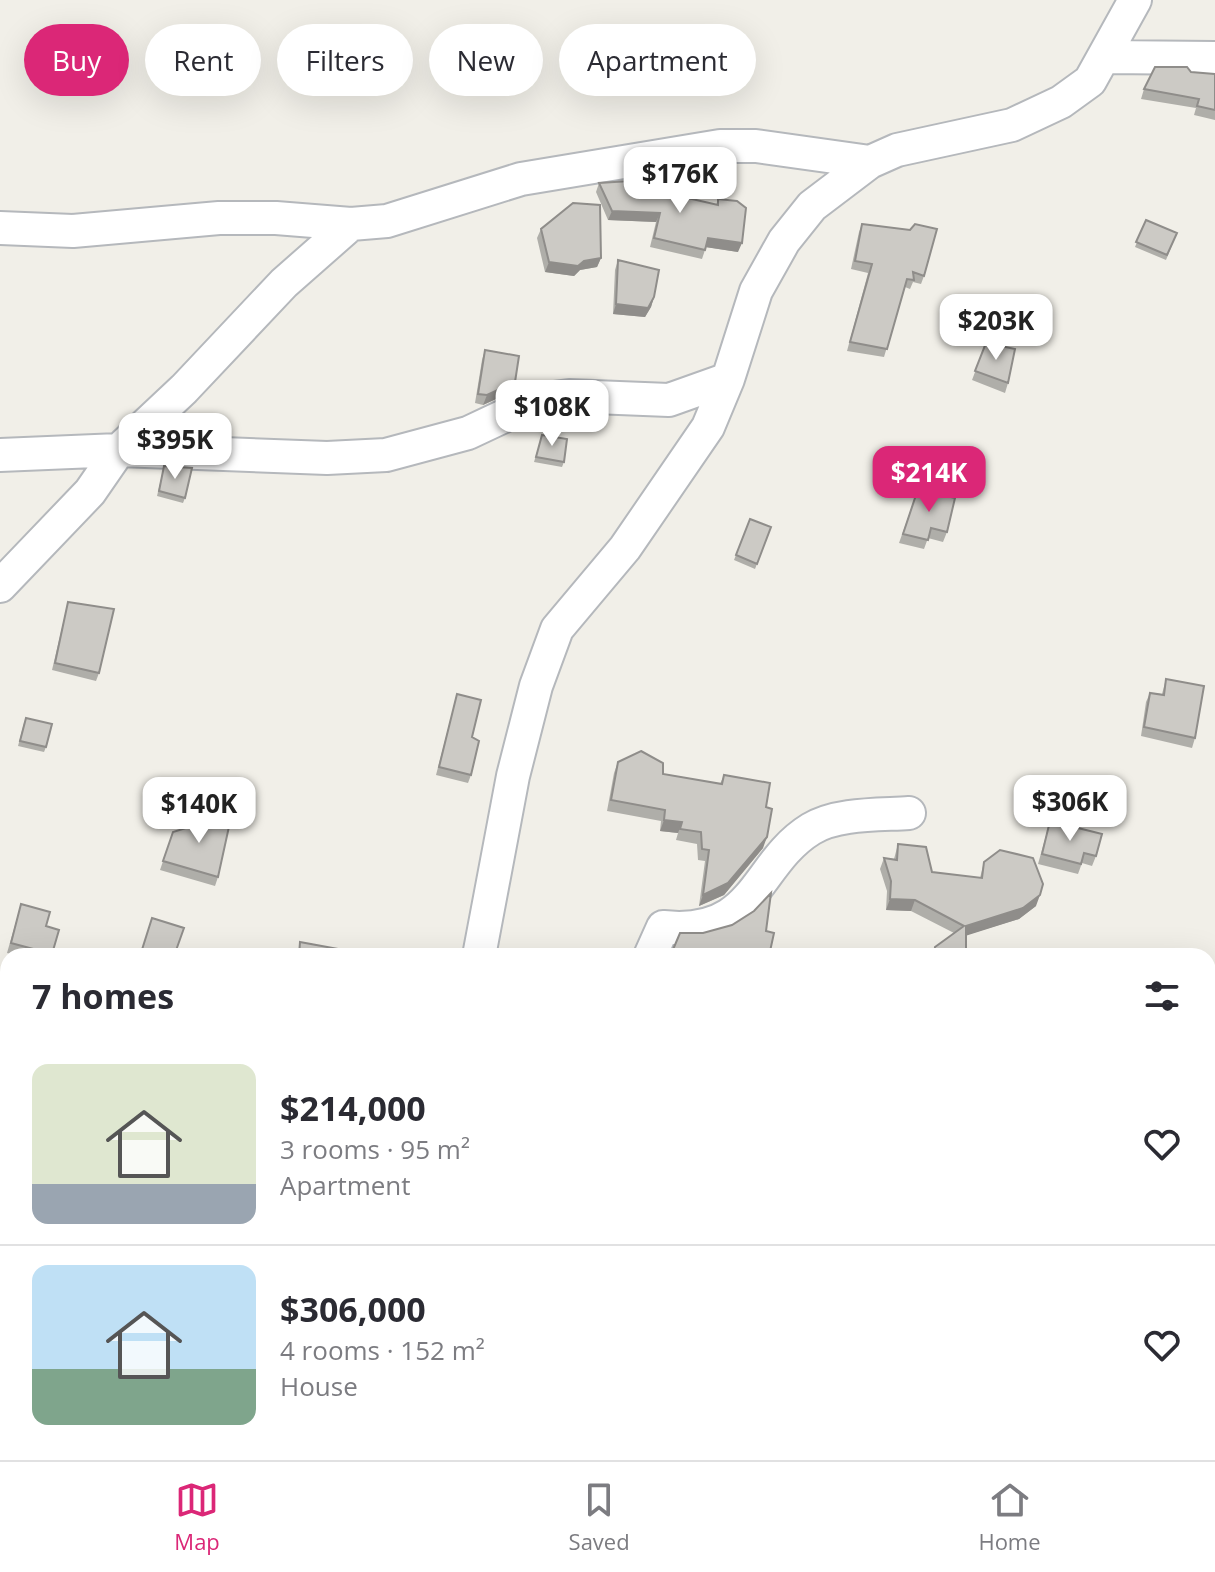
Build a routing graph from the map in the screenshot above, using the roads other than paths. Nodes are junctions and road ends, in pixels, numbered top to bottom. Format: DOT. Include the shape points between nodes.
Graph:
graph roads {
  1 [pos="1135,0"];
  2 [pos="1105,57"];
  3 [pos="1215,58"];
  4 [pos="870,162"];
  5 [pos="351,224"];
  6 [pos="0,228"];
  7 [pos="728,379"];
  8 [pos="119,450"];
  9 [pos="0,455"];
  10 [pos="0,586"];
  11 [pos="909,813"];
  12 [pos="478,948"];
  13 [pos="654,948"];
  1 -- 2 [label="street"];
  2 -- 3 [label="street"];
  2 -- 4 [label="street" via="1090,81 1061,102 1012,125 897,150"];
  4 -- 5 [label="street" via="756,146 683,150 521,179 387,221"];
  4 -- 7 [label="street" via="812,206 784,241 756,291"];
  5 -- 6 [label="street" via="233,218 73,231"];
  5 -- 8 [label="street" via="284,283"];
  7 -- 8 [label="street" via="669,400 538,400 468,433 386,455 327,458"];
  7 -- 12 [label="street" via="708,427 669,485 557,629 513,776"];
  8 -- 9 [label="street"];
  8 -- 10 [label="street" via="90,492"];
  11 -- 13 [label="street" via="812,828 729,916 682,929 663,927"];
}
